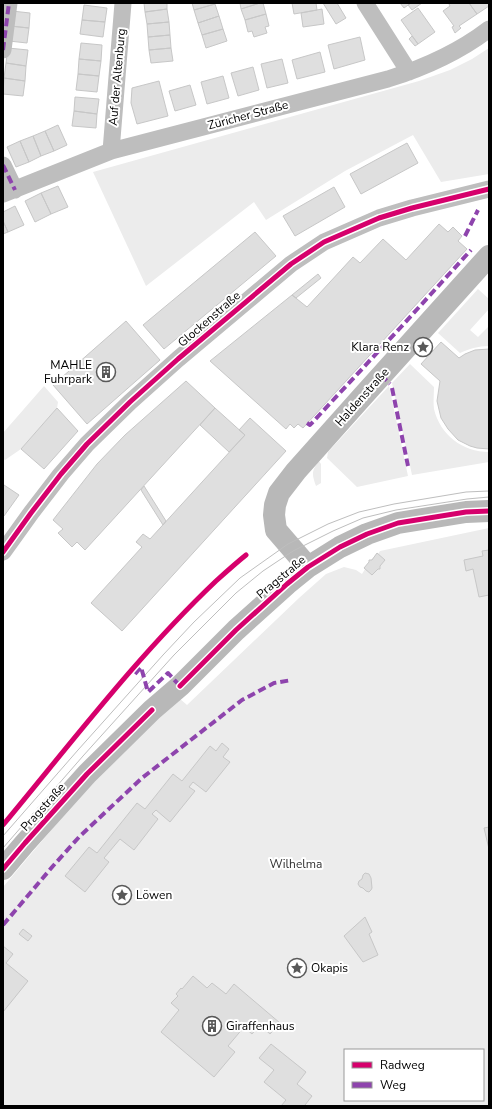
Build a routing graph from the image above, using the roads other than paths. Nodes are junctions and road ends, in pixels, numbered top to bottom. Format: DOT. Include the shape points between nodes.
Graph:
graph roads {
  1 [pos="9,3"];
  2 [pos="123,3"];
  3 [pos="365,3"];
  4 [pos="489,29"];
  5 [pos="3,50"];
  6 [pos="409,72"];
  7 [pos="111,151"];
  8 [pos="3,165"];
  9 [pos="489,189"];
  10 [pos="9,192"];
  11 [pos="489,256"];
  12 [pos="489,511"];
  13 [pos="3,552"];
  14 [pos="308,567"];
  15 [pos="3,869"];
  1 -- 5 [label="street"];
  2 -- 7 [label="street, Auf der Altenburg"];
  3 -- 6 [label="street"];
  4 -- 6 [label="street, Züricher Straße" via="450,54"];
  6 -- 7 [label="street, Züricher Straße"];
  7 -- 10 [label="street, Züricher Straße"];
  8 -- 10 [label="street"];
  9 -- 13 [label="street, Glockenstraße" via="379,218 324,242 290,264 178,359 87,444 61,474"];
  11 -- 14 [label="main road, Haldenstraße" via="278,493 274,515 276,530"];
  12 -- 14 [label="main road, Pragstraße" via="466,512 398,523 340,547"];
  14 -- 15 [label="main road, Pragstraße" via="236,630 86,774"];
}
